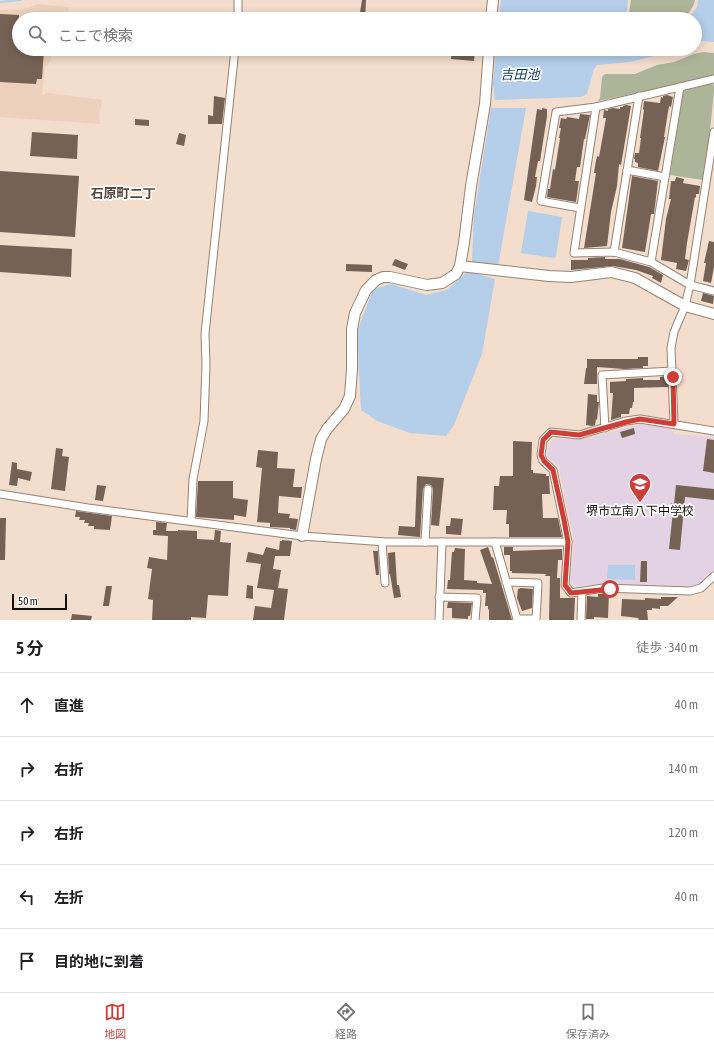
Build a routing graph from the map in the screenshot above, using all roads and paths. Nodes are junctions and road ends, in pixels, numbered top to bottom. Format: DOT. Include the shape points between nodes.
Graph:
graph roads {
  1 [pos="238,0"];
  2 [pos="493,0"];
  3 [pos="238,12"];
  4 [pos="492,12"];
  5 [pos="234,56"];
  6 [pos="488,56"];
  7 [pos="714,79"];
  8 [pos="680,87"];
  9 [pos="639,96"];
  10 [pos="596,107"];
  11 [pos="714,132"];
  12 [pos="714,142"];
  13 [pos="711,169"];
  14 [pos="627,170"];
  15 [pos="665,177"];
  16 [pos="580,208"];
  17 [pos="614,252"];
  18 [pos="651,262"];
  19 [pos="460,266"];
  20 [pos="690,285"];
  21 [pos="714,291"];
  22 [pos="686,306"];
  23 [pos="714,314"];
  24 [pos="672,371"];
  25 [pos="674,424"];
  26 [pos="605,428"];
  27 [pos="714,431"];
  28 [pos="428,489"];
  29 [pos="0,494"];
  30 [pos="191,521"];
  31 [pos="302,536"];
  32 [pos="382,542"];
  33 [pos="425,542"];
  34 [pos="442,542"];
  35 [pos="494,542"];
  36 [pos="568,542"];
  37 [pos="714,576"];
  38 [pos="506,582"];
  39 [pos="385,583"];
  40 [pos="582,592"];
  41 [pos="439,597"];
  42 [pos="439,620"];
  43 [pos="475,620"];
  44 [pos="581,620"];
  1 -- 3 [label="street"];
  2 -- 4 [label="street"];
  5 -- 30 [label="street" via="205,334 204,421 193,479"];
  6 -- 19 [label="street" via="485,104"];
  7 -- 8 [label="street"];
  8 -- 9 [label="street"];
  8 -- 15 [label="street"];
  9 -- 10 [label="street"];
  9 -- 14 [label="street"];
  10 -- 16 [label="street"];
  10 -- 16 [label="street" via="556,112 541,201"];
  11 -- 12 [label="street"];
  12 -- 13 [label="street"];
  13 -- 20 [label="street"];
  14 -- 15 [label="street"];
  14 -- 17 [label="street"];
  15 -- 18 [label="street"];
  16 -- 17 [label="street" via="574,253"];
  17 -- 18 [label="street"];
  18 -- 20 [label="street"];
  19 -- 22 [label="street" via="571,277 611,272 635,278"];
  19 -- 31 [label="street" via="456,274 442,283 427,285 383,277 366,290 355,313 352,329 350,396 344,409 321,439"];
  20 -- 21 [label="street"];
  20 -- 22 [label="street"];
  22 -- 23 [label="street"];
  22 -- 24 [label="street" via="674,332"];
  24 -- 25 [label="street"];
  24 -- 26 [label="street" via="602,375"];
  25 -- 26 [label="street" via="640,419"];
  25 -- 27 [label="street"];
  26 -- 36 [label="street" via="579,435 551,432 543,440 541,455 553,470"];
  28 -- 33 [label="street"];
  29 -- 30 [label="street"];
  30 -- 31 [label="street"];
  31 -- 32 [label="street"];
  32 -- 33 [label="street"];
  32 -- 39 [label="street"];
  33 -- 34 [label="street"];
  34 -- 35 [label="street"];
  34 -- 41 [label="street"];
  35 -- 36 [label="street"];
  35 -- 38 [label="street"];
  36 -- 40 [label="street" via="565,585 571,593"];
  37 -- 40 [label="street" via="701,588 690,591 603,588"];
  38 -- 38 [label="street" via="517,619 536,619 538,583"];
  40 -- 44 [label="street"];
  41 -- 42 [label="street"];
  41 -- 43 [label="street" via="477,598"];
}
